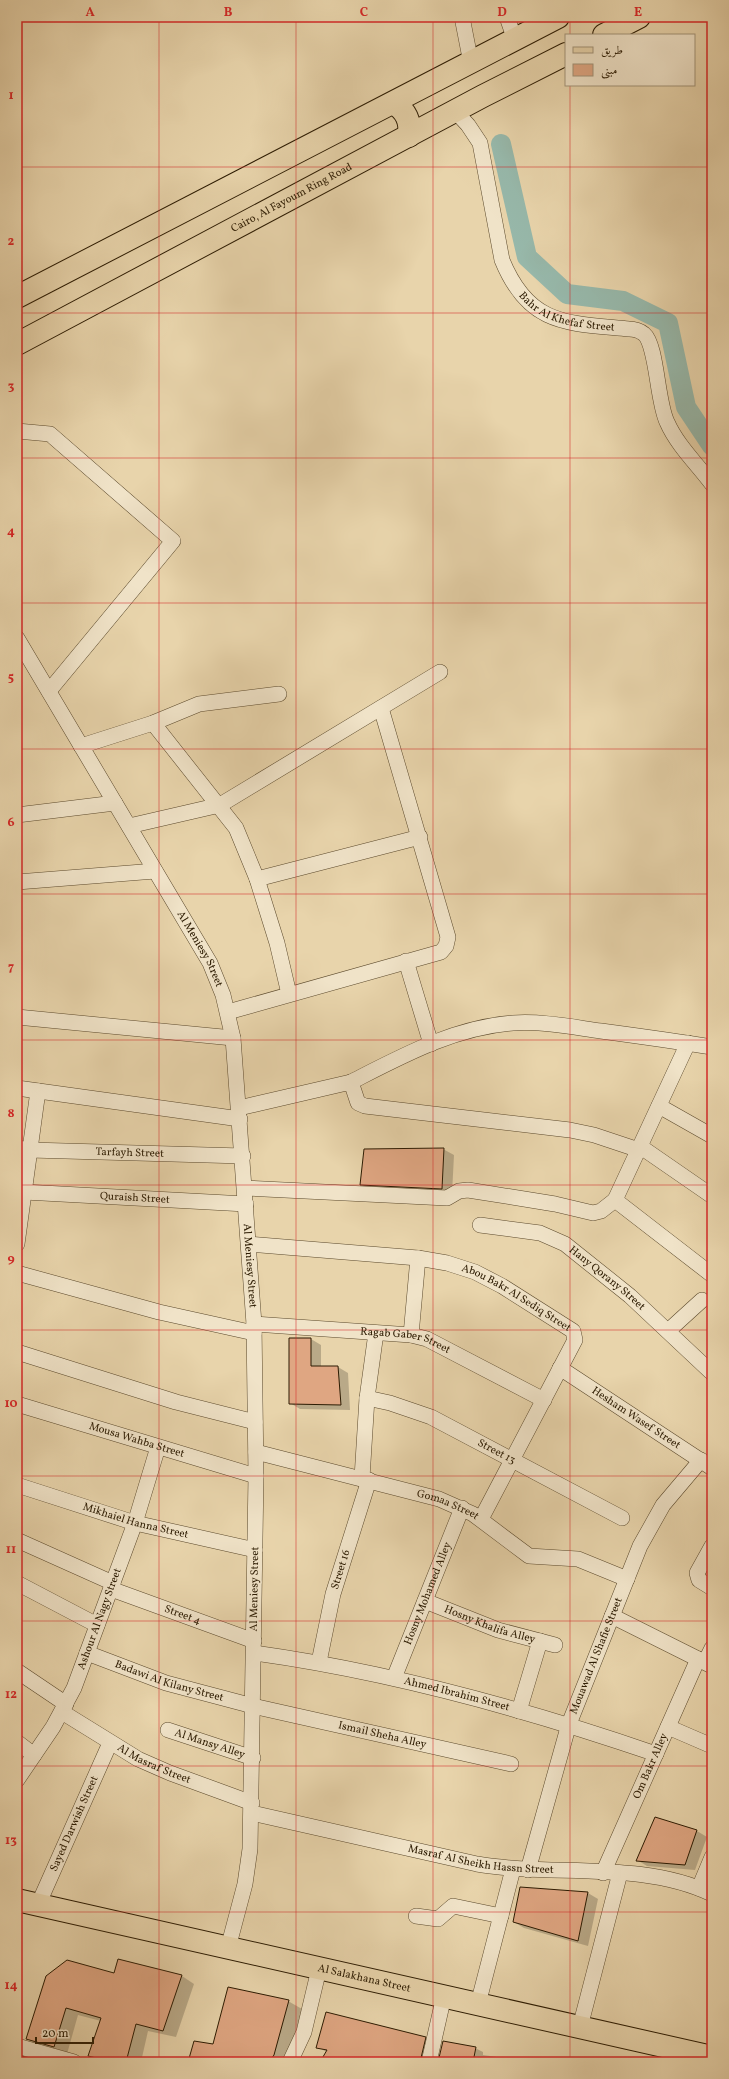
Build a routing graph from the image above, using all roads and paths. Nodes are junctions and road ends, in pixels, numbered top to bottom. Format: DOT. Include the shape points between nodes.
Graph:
graph roads {
  1 [pos="462,17"];
  2 [pos="507,17"];
  3 [pos="558,17"];
  4 [pos="639,17"];
  5 [pos="606,34"];
  6 [pos="514,40"];
  7 [pos="565,55"];
  8 [pos="471,63"];
  9 [pos="484,96"];
  10 [pos="394,103"];
  11 [pos="455,111"];
  12 [pos="410,136"];
  13 [pos="17,297"];
  14 [pos="17,344"];
  15 [pos="17,431"];
  16 [pos="712,484"];
  17 [pos="17,638"];
  18 [pos="440,672"];
  19 [pos="49,691"];
  20 [pos="279,694"];
  21 [pos="382,708"];
  22 [pos="153,723"];
  23 [pos="81,746"];
  24 [pos="115,803"];
  25 [pos="220,805"];
  26 [pos="17,815"];
  27 [pos="129,826"];
  28 [pos="420,837"];
  29 [pos="155,871"];
  30 [pos="257,879"];
  31 [pos="17,882"];
  32 [pos="406,961"];
  33 [pos="290,994"];
  34 [pos="228,1012"];
  35 [pos="17,1016"];
  36 [pos="233,1038"];
  37 [pos="688,1043"];
  38 [pos="431,1044"];
  39 [pos="712,1046"];
  40 [pos="351,1082"];
  41 [pos="17,1088"];
  42 [pos="38,1091"];
  43 [pos="659,1106"];
  44 [pos="240,1114"];
  45 [pos="712,1136"];
  46 [pos="24,1149"];
  47 [pos="640,1149"];
  48 [pos="243,1156"];
  49 [pos="245,1188"];
  50 [pos="24,1192"];
  51 [pos="712,1196"];
  52 [pos="616,1200"];
  53 [pos="246,1204"];
  54 [pos="480,1224"];
  55 [pos="17,1244"];
  56 [pos="249,1244"];
  57 [pos="418,1258"];
  58 [pos="17,1273"];
  59 [pos="712,1275"];
  60 [pos="702,1300"];
  61 [pos="254,1329"];
  62 [pos="668,1331"];
  63 [pos="376,1333"];
  64 [pos="411,1335"];
  65 [pos="17,1352"];
  66 [pos="560,1368"];
  67 [pos="712,1373"];
  68 [pos="367,1398"];
  69 [pos="544,1400"];
  70 [pos="17,1404"];
  71 [pos="255,1422"];
  72 [pos="158,1447"];
  73 [pos="256,1452"];
  74 [pos="512,1460"];
  75 [pos="706,1464"];
  76 [pos="256,1476"];
  77 [pos="366,1479"];
  78 [pos="17,1485"];
  79 [pos="462,1508"];
  80 [pos="622,1518"];
  81 [pos="481,1519"];
  82 [pos="134,1523"];
  83 [pos="17,1540"];
  84 [pos="712,1546"];
  85 [pos="255,1550"];
  86 [pos="627,1579"];
  87 [pos="17,1583"];
  88 [pos="112,1586"];
  89 [pos="712,1588"];
  90 [pos="425,1601"];
  91 [pos="612,1616"];
  92 [pos="98,1625"];
  93 [pos="540,1641"];
  94 [pos="555,1645"];
  95 [pos="254,1647"];
  96 [pos="712,1648"];
  97 [pos="87,1653"];
  98 [pos="318,1662"];
  99 [pos="705,1662"];
  100 [pos="17,1671"];
  101 [pos="394,1678"];
  102 [pos="253,1706"];
  103 [pos="64,1708"];
  104 [pos="519,1711"];
  105 [pos="569,1724"];
  106 [pos="668,1727"];
  107 [pos="168,1730"];
  108 [pos="17,1742"];
  109 [pos="110,1743"];
  110 [pos="712,1746"];
  111 [pos="656,1754"];
  112 [pos="34,1755"];
  113 [pos="253,1758"];
  114 [pos="511,1764"];
  115 [pos="17,1780"];
  116 [pos="252,1808"];
  117 [pos="712,1857"];
  118 [pos="513,1869"];
  119 [pos="528,1870"];
  120 [pos="603,1873"];
  121 [pos="620,1873"];
  122 [pos="705,1891"];
  123 [pos="17,1900"];
  124 [pos="38,1905"];
  125 [pos="416,1916"];
  126 [pos="501,1916"];
  127 [pos="228,1948"];
  128 [pos="319,1969"];
  129 [pos="444,1996"];
  130 [pos="478,2004"];
  131 [pos="580,2027"];
  132 [pos="17,2046"];
  133 [pos="700,2057"];
  134 [pos="74,2062"];
  135 [pos="290,2062"];
  136 [pos="429,2062"];
  1 -- 8 [label="street"];
  2 -- 6 [label="street"];
  3 -- 6 [label="main road"];
  4 -- 5 [label="main road"];
  6 -- 8 [label="main road"];
  7 -- 9 [label="main road, Cairo, Al Fayoum Ring Road"];
  8 -- 9 [label="main road" via="472,81"];
  8 -- 10 [label="main road"];
  9 -- 11 [label="main road, Cairo, Al Fayoum Ring Road"];
  10 -- 12 [label="main road" via="407,117"];
  10 -- 13 [label="main road"];
  11 -- 12 [label="main road, Cairo, Al Fayoum Ring Road"];
  11 -- 16 [label="street, Bahr Al Khefaf Street" via="480,143 502,260 509,278 520,294 534,307 551,317 569,323 637,330 644,334 651,348 666,422"];
  12 -- 14 [label="main road, Cairo, Al Fayoum Ring Road"];
  15 -- 19 [label="street" via="50,434 173,541"];
  17 -- 19 [label="street, Al Meniesy Street"];
  18 -- 21 [label="street"];
  19 -- 23 [label="street, Al Meniesy Street"];
  20 -- 22 [label="street" via="199,704"];
  21 -- 25 [label="street"];
  21 -- 28 [label="street"];
  22 -- 23 [label="street"];
  22 -- 25 [label="street"];
  23 -- 24 [label="street, Al Meniesy Street"];
  24 -- 26 [label="street"];
  24 -- 27 [label="street, Al Meniesy Street"];
  25 -- 27 [label="street"];
  25 -- 30 [label="street" via="236,828"];
  27 -- 29 [label="street, Al Meniesy Street"];
  28 -- 30 [label="street"];
  28 -- 32 [label="street" via="448,937 446,946 440,952"];
  29 -- 31 [label="street"];
  29 -- 34 [label="street, Al Meniesy Street" via="210,963"];
  30 -- 33 [label="street"];
  32 -- 33 [label="street"];
  32 -- 38 [label="street"];
  33 -- 34 [label="street"];
  34 -- 36 [label="street, Al Meniesy Street"];
  35 -- 36 [label="street"];
  36 -- 44 [label="street, Al Meniesy Street"];
  37 -- 38 [label="street" via="549,1024 513,1023 478,1029"];
  37 -- 39 [label="street"];
  37 -- 43 [label="street"];
  38 -- 40 [label="street"];
  40 -- 44 [label="street"];
  40 -- 47 [label="street" via="358,1103 365,1106 570,1130"];
  41 -- 42 [label="street"];
  42 -- 44 [label="street"];
  42 -- 46 [label="street"];
  43 -- 45 [label="street"];
  43 -- 47 [label="street"];
  44 -- 48 [label="street, Al Meniesy Street"];
  46 -- 48 [label="street, Tarfayh Street"];
  46 -- 50 [label="street"];
  47 -- 51 [label="street"];
  47 -- 52 [label="street"];
  48 -- 49 [label="street, Al Meniesy Street"];
  49 -- 52 [label="street" via="447,1198 459,1191 468,1190 593,1213 601,1211"];
  49 -- 53 [label="street, Al Meniesy Street"];
  50 -- 53 [label="street, Quraish Street"];
  50 -- 55 [label="street"];
  52 -- 59 [label="street"];
  53 -- 56 [label="street, Al Meniesy Street"];
  54 -- 62 [label="street, Hany Qorany Street" via="526,1230 553,1237 630,1296"];
  56 -- 57 [label="street, Abou Bakr Al Sediq Street"];
  56 -- 61 [label="street, Al Meniesy Street"];
  57 -- 64 [label="street"];
  57 -- 66 [label="street, Abou Bakr Al Sediq Street" via="447,1263 475,1272 571,1329 575,1334 575,1340"];
  58 -- 61 [label="street, Ragab Gaber Street" via="159,1312"];
  60 -- 62 [label="street"];
  61 -- 63 [label="street, Ragab Gaber Street"];
  61 -- 71 [label="street, Al Meniesy Street"];
  62 -- 67 [label="street, Hany Qorany Street"];
  63 -- 64 [label="street, Ragab Gaber Street"];
  63 -- 68 [label="street, Street 16"];
  64 -- 69 [label="street, Ragab Gaber Street" via="445,1347"];
  65 -- 71 [label="street" via="176,1402"];
  66 -- 69 [label="street, Abou Bakr Al Sediq Street"];
  66 -- 75 [label="street, Hesham Wasef Street"];
  68 -- 74 [label="street, Street 13" via="431,1417"];
  68 -- 77 [label="street, Street 16"];
  69 -- 74 [label="street, Abou Bakr Al Sediq Street"];
  70 -- 72 [label="street, Mousa Wahba Street"];
  71 -- 73 [label="street, Al Meniesy Street"];
  72 -- 76 [label="street, Mousa Wahba Street"];
  72 -- 82 [label="street, Ashour Al Nagy Street"];
  73 -- 76 [label="street, Al Meniesy Street"];
  73 -- 77 [label="street, Gomaa Street"];
  74 -- 80 [label="street, Street 13"];
  74 -- 81 [label="street, Abou Bakr Al Sediq Street"];
  75 -- 86 [label="street, Mouawad Al Shafie Street" via="675,1490 652,1522"];
  76 -- 85 [label="street, Al Meniesy Street"];
  77 -- 79 [label="street, Gomaa Street"];
  77 -- 98 [label="street, Street 16" via="333,1594"];
  78 -- 82 [label="street, Mikhaiel Hanna Street"];
  79 -- 81 [label="street, Gomaa Street"];
  79 -- 90 [label="street, Hosny Mohamed Alley"];
  81 -- 86 [label="street, Gomaa Street" via="529,1556 578,1558"];
  82 -- 85 [label="street, Mikhaiel Hanna Street"];
  82 -- 88 [label="street, Ashour Al Nagy Street"];
  83 -- 88 [label="street, Street 4"];
  84 -- 89 [label="street" via="698,1569 699,1580"];
  85 -- 95 [label="street, Al Meniesy Street"];
  86 -- 91 [label="street, Mouawad Al Shafie Street"];
  87 -- 92 [label="street"];
  88 -- 92 [label="street, Ashour Al Nagy Street"];
  88 -- 95 [label="street, Street 4"];
  90 -- 93 [label="street, Hosny Khalifa Alley" via="498,1630"];
  90 -- 101 [label="street, Hosny Mohamed Alley"];
  91 -- 99 [label="street"];
  91 -- 105 [label="street, Mouawad Al Shafie Street"];
  92 -- 97 [label="street, Ashour Al Nagy Street"];
  93 -- 94 [label="street, Hosny Khalifa Alley"];
  93 -- 104 [label="street"];
  95 -- 98 [label="street, Ahmed Ibrahim Street"];
  95 -- 102 [label="street, Al Meniesy Street"];
  96 -- 99 [label="street, Om Bakr Alley"];
  97 -- 102 [label="street, Badawi Al Kilany Street" via="166,1683"];
  97 -- 103 [label="street, Ashour Al Nagy Street"];
  98 -- 101 [label="street, Ahmed Ibrahim Street"];
  99 -- 106 [label="street, Om Bakr Alley"];
  100 -- 103 [label="street, Al Masraf Street"];
  101 -- 104 [label="street, Ahmed Ibrahim Street"];
  102 -- 113 [label="street, Al Meniesy Street"];
  102 -- 114 [label="street, Ismail Sheha Alley"];
  103 -- 109 [label="street, Al Masraf Street"];
  103 -- 112 [label="street, Ashour Al Nagy Street"];
  104 -- 105 [label="street, Ahmed Ibrahim Street"];
  105 -- 111 [label="street, Ahmed Ibrahim Street"];
  105 -- 119 [label="street, Mouawad Al Shafie Street"];
  106 -- 110 [label="street"];
  106 -- 111 [label="street, Om Bakr Alley"];
  107 -- 113 [label="street, Al Mansy Alley"];
  108 -- 112 [label="street"];
  109 -- 116 [label="street, Al Masraf Street" via="138,1759"];
  109 -- 124 [label="street, Sayed Darwish Street"];
  111 -- 120 [label="street, Om Bakr Alley"];
  112 -- 115 [label="street, Ashour Al Nagy Street"];
  113 -- 116 [label="street, Al Meniesy Street"];
  116 -- 118 [label="street, Masraf Al Sheikh Hassn Street" via="477,1864"];
  116 -- 127 [label="street, Al Meniesy Street" via="245,1884"];
  117 -- 122 [label="street"];
  118 -- 119 [label="street, Masraf Al Sheikh Hassn Street"];
  118 -- 126 [label="street"];
  119 -- 120 [label="street, Masraf Al Sheikh Hassn Street"];
  120 -- 121 [label="street, Masraf Al Sheikh Hassn Street"];
  121 -- 122 [label="street, Masraf Al Sheikh Hassn Street" via="663,1878"];
  121 -- 131 [label="street"];
  123 -- 124 [label="main road, Al Salakhana Street"];
  124 -- 127 [label="main road, Al Salakhana Street"];
  125 -- 126 [label="street" via="438,1919 453,1906"];
  126 -- 130 [label="street"];
  127 -- 128 [label="main road, Al Salakhana Street"];
  128 -- 129 [label="main road, Al Salakhana Street"];
  128 -- 135 [label="street" via="304,2032"];
  129 -- 130 [label="main road, Al Salakhana Street"];
  129 -- 136 [label="street"];
  130 -- 131 [label="main road, Al Salakhana Street"];
  131 -- 133 [label="main road, Al Salakhana Street"];
  132 -- 134 [label="street"];
}
